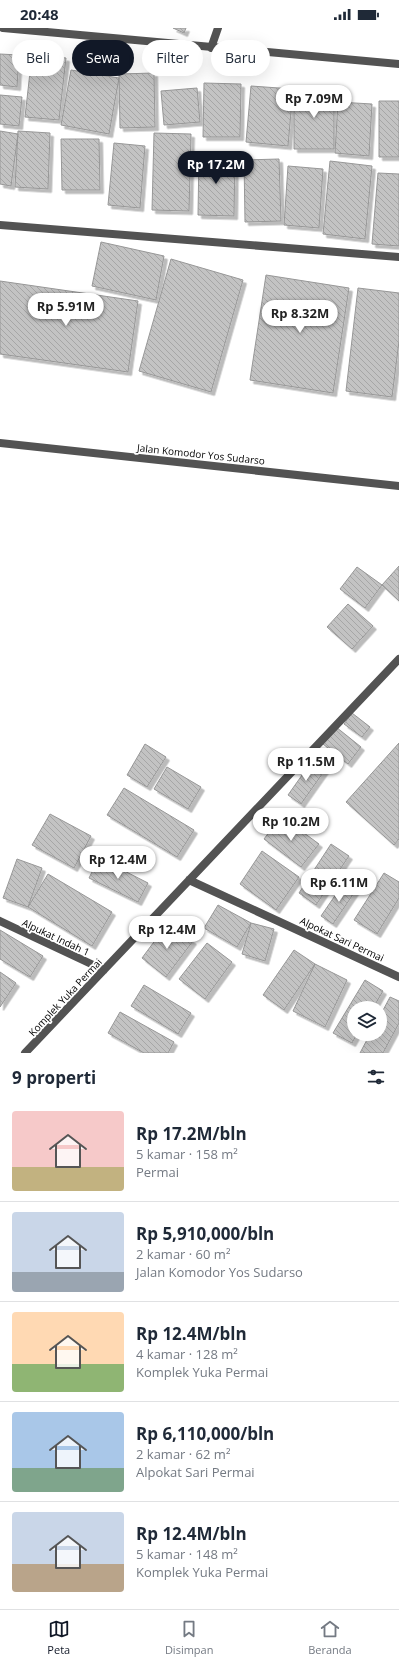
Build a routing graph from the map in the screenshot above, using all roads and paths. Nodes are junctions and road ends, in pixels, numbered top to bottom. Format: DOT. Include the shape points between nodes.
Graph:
graph roads {
  1 [pos="3,28"];
  2 [pos="218,28"];
  3 [pos="16,29"];
  4 [pos="214,40"];
  5 [pos="211,48"];
  6 [pos="270,53"];
  7 [pos="399,64"];
  8 [pos="0,225"];
  9 [pos="399,257"];
  10 [pos="0,442"];
  11 [pos="399,486"];
  12 [pos="399,658"];
  13 [pos="189,880"];
  14 [pos="0,921"];
  15 [pos="104,970"];
  16 [pos="399,977"];
  17 [pos="25,1053"];
  1 -- 3 [label="street"];
  2 -- 4 [label="street"];
  3 -- 5 [label="street"];
  6 -- 7 [label="street"];
  8 -- 9 [label="street"];
  10 -- 11 [label="street, Jalan Komodor Yos Sudarso"];
  12 -- 13 [label="street, Komplek Yuka Permai"];
  13 -- 15 [label="street, Komplek Yuka Permai"];
  13 -- 16 [label="street, Alpokat Sari Permai"];
  14 -- 15 [label="street, Alpukat Indah 1"];
  15 -- 17 [label="street, Komplek Yuka Permai"];
}
